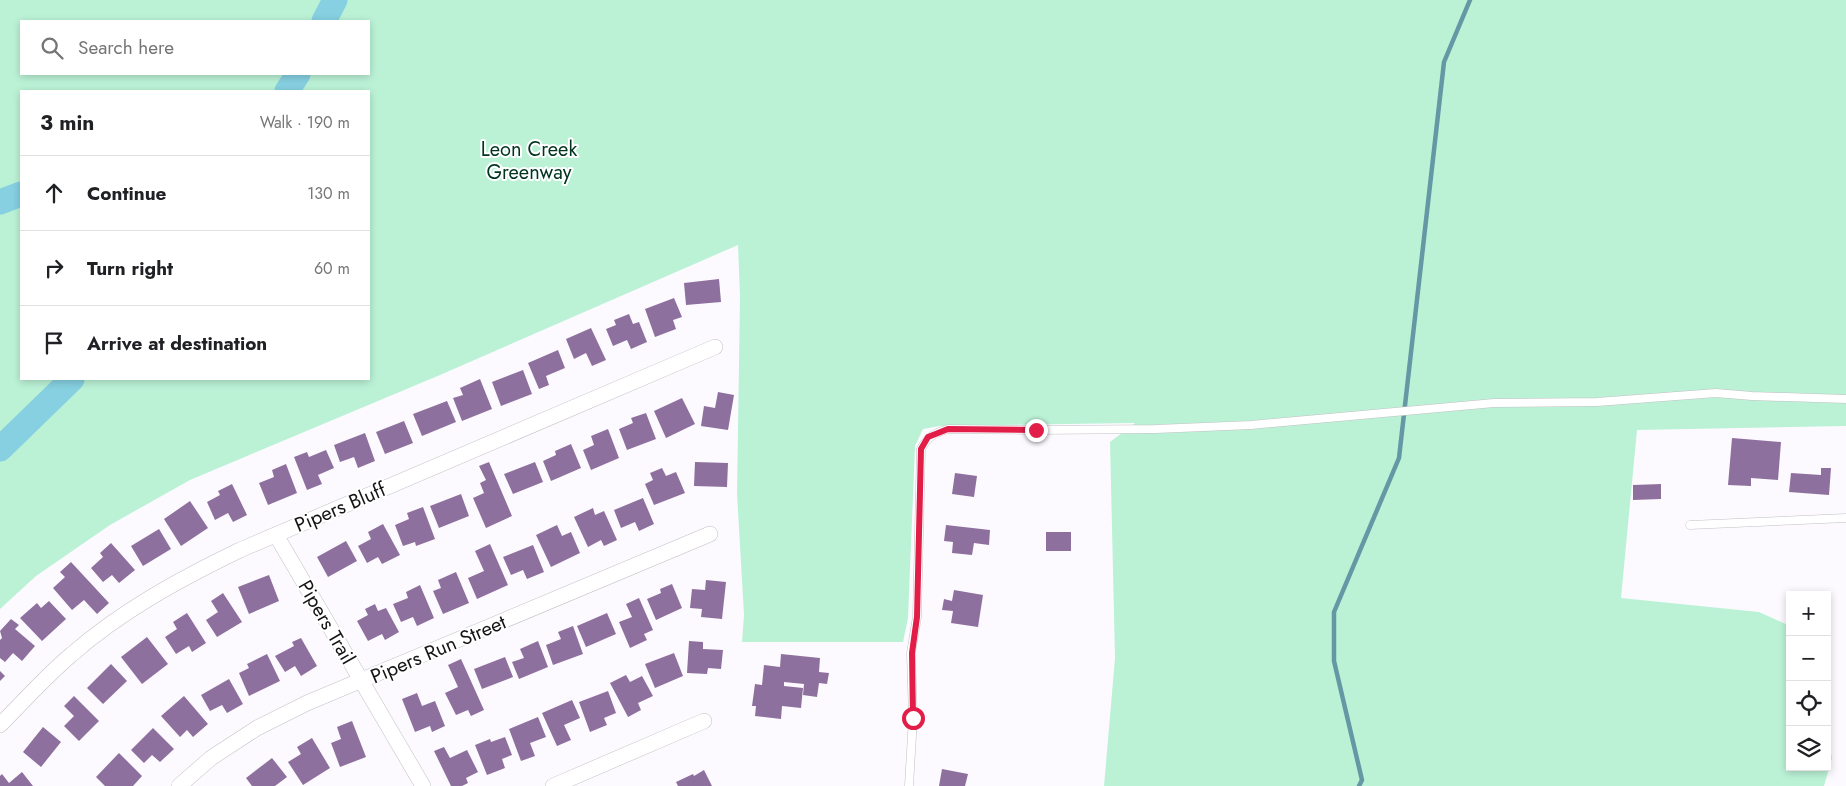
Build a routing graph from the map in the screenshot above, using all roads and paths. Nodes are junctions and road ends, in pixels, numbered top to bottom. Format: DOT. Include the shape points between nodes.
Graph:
graph roads {
  1 [pos="715,348"];
  2 [pos="1846,398"];
  3 [pos="1846,518"];
  4 [pos="1690,525"];
  5 [pos="710,534"];
  6 [pos="276,535"];
  7 [pos="361,681"];
  8 [pos="704,721"];
  9 [pos="0,726"];
  10 [pos="179,786"];
  11 [pos="423,786"];
  12 [pos="553,786"];
  13 [pos="909,786"];
  1 -- 6 [label="street, Pipers Bluff"];
  2 -- 13 [label="lane" via="1716,393 1597,402 1494,403 1251,425 1076,430 948,429 936,432 928,437 921,449"];
  3 -- 4 [label="lane"];
  5 -- 7 [label="street, Pipers Run Street"];
  6 -- 7 [label="street, Pipers Trail"];
  6 -- 9 [label="street, Pipers Bluff" via="186,576 123,614 71,654"];
  7 -- 10 [label="street, Pipers Run Street" via="257,728 211,758"];
  7 -- 11 [label="street, Pipers Trail"];
  8 -- 12 [label="street"];
}
